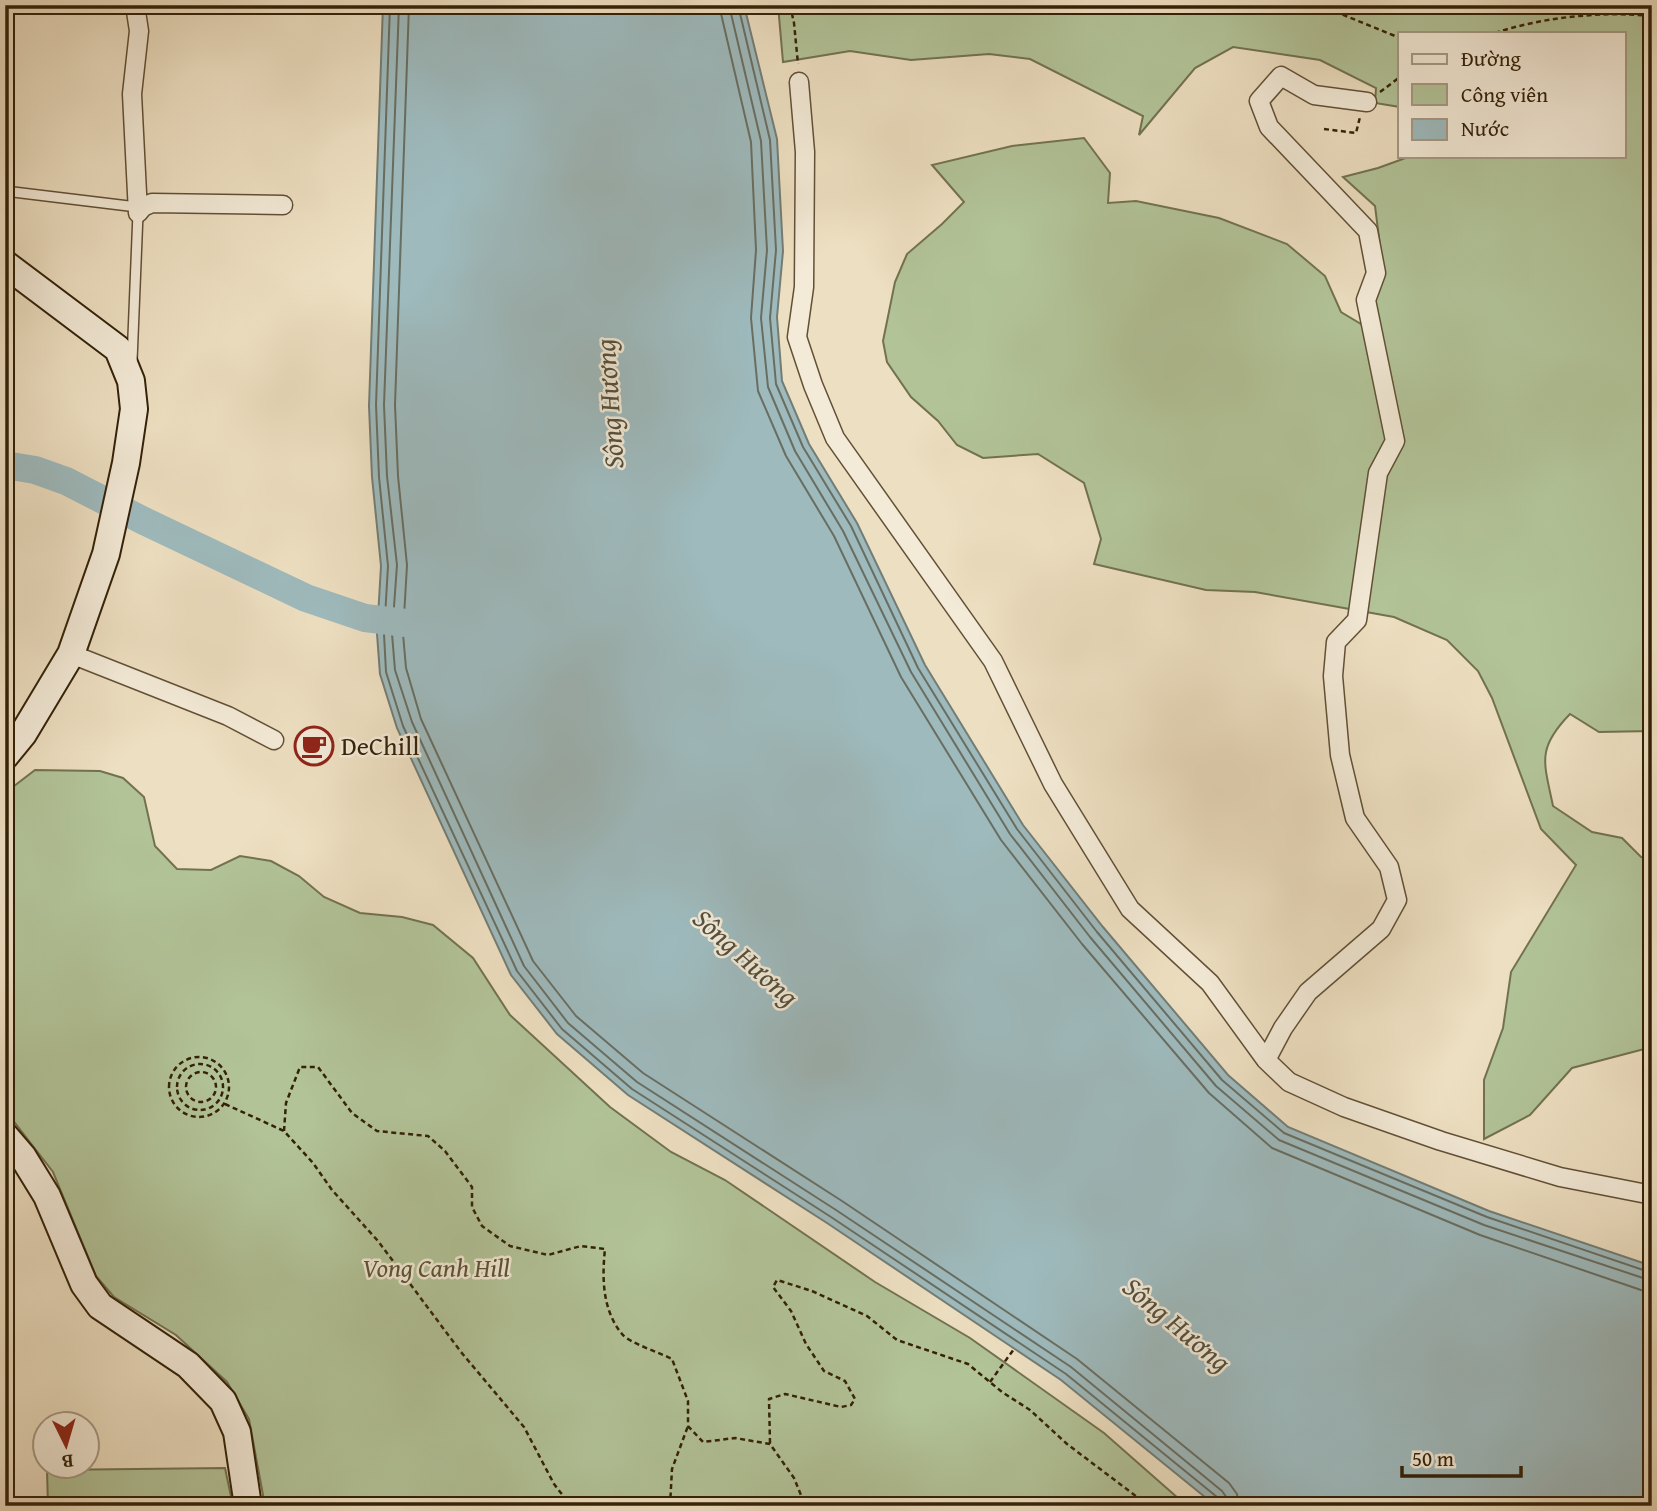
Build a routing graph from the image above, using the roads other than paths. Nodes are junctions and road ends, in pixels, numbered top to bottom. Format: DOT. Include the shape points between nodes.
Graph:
graph roads {
  1 [pos="135,5"];
  2 [pos="799,82"];
  3 [pos="1367,102"];
  4 [pos="5,191"];
  5 [pos="283,205"];
  6 [pos="137,210"];
  7 [pos="5,264"];
  8 [pos="131,381"];
  9 [pos="71,654"];
  10 [pos="14,739"];
  11 [pos="274,740"];
  12 [pos="5,756"];
  13 [pos="1266,1060"];
  14 [pos="5,1136"];
  15 [pos="1652,1195"];
  16 [pos="248,1506"];
  1 -- 6 [label="street" via="139,31 132,94"];
  2 -- 13 [label="street" via="805,152 804,287 797,337 835,438 993,661 1053,784 1130,909 1210,984"];
  3 -- 13 [label="street" via="1314,95 1281,76 1259,101 1269,127 1368,231 1376,273 1366,300 1395,441 1378,473 1357,620 1336,642 1333,676 1340,755 1355,818 1389,867 1397,900 1381,929 1308,992"];
  4 -- 6 [label="lane"];
  5 -- 6 [label="street" via="152,203"];
  6 -- 8 [label="lane"];
  7 -- 8 [label="street" via="118,349"];
  8 -- 9 [label="street" via="134,409 127,463 106,554"];
  9 -- 10 [label="street"];
  9 -- 11 [label="street" via="228,716"];
  10 -- 12 [label="street"];
  13 -- 15 [label="street" via="1289,1082 1441,1142 1560,1177"];
  14 -- 16 [label="street" via="47,1196 84,1284 100,1306 188,1365 223,1401 237,1432"];
}
